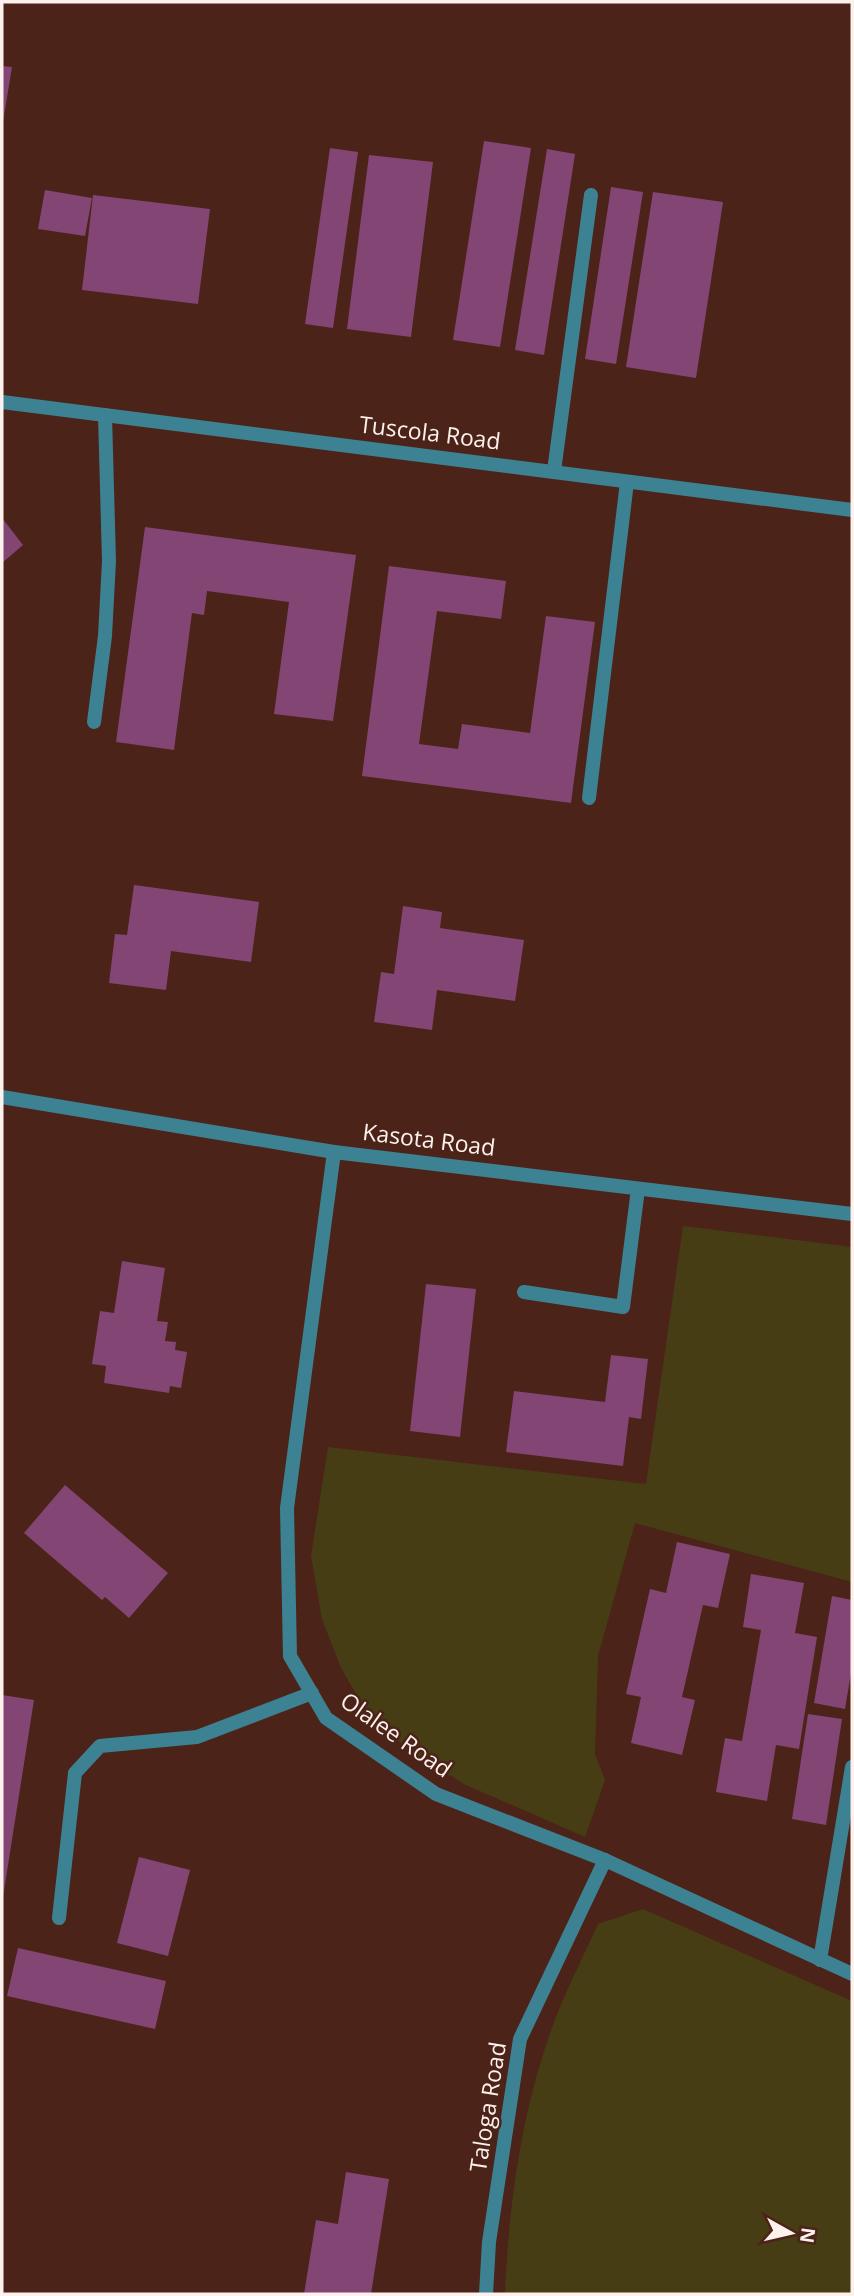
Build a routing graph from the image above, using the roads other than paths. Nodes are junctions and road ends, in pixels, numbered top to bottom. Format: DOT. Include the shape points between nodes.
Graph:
graph roads {
  1 [pos="591,195"];
  2 [pos="2,402"];
  3 [pos="105,415"];
  4 [pos="554,471"];
  5 [pos="627,482"];
  6 [pos="852,510"];
  7 [pos="94,722"];
  8 [pos="589,798"];
  9 [pos="2,1097"];
  10 [pos="334,1152"];
  11 [pos="638,1189"];
  12 [pos="852,1214"];
  13 [pos="524,1292"];
  14 [pos="312,1693"];
  15 [pos="852,1767"];
  16 [pos="605,1860"];
  17 [pos="59,1919"];
  18 [pos="820,1959"];
  19 [pos="852,1974"];
  20 [pos="486,2294"];
  1 -- 4 [label="street"];
  2 -- 3 [label="street, Tuscola Road"];
  3 -- 4 [label="street, Tuscola Road"];
  3 -- 7 [label="street" via="108,561 105,636"];
  4 -- 5 [label="street, Tuscola Road"];
  5 -- 6 [label="street, Tuscola Road"];
  5 -- 8 [label="street"];
  9 -- 10 [label="street, Kasota Road"];
  10 -- 11 [label="street, Kasota Road"];
  10 -- 14 [label="street, Olalee Road" via="287,1508 290,1656"];
  11 -- 12 [label="street, Kasota Road"];
  11 -- 13 [label="street" via="623,1307"];
  14 -- 16 [label="street, Olalee Road" via="326,1718 436,1794"];
  14 -- 17 [label="street" via="197,1737 100,1746 75,1773"];
  15 -- 18 [label="street"];
  16 -- 18 [label="street, Olalee Road"];
  16 -- 20 [label="street, Taloga Road" via="520,2039 489,2242"];
  18 -- 19 [label="street, Olalee Road"];
}
